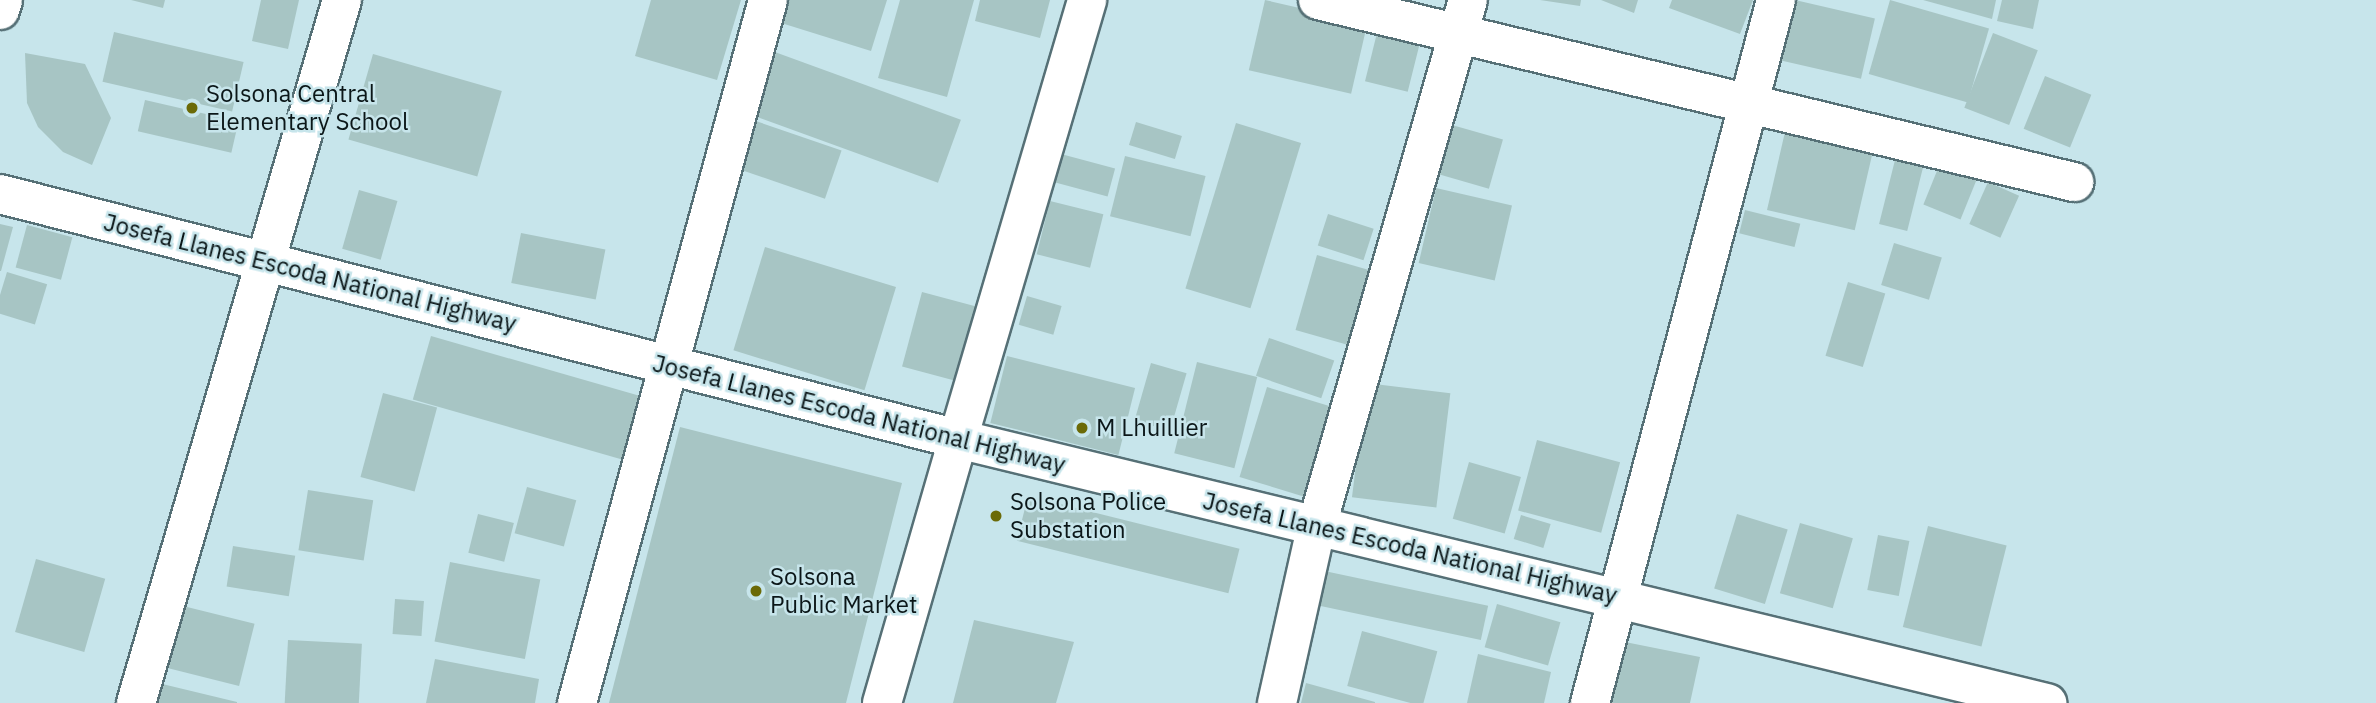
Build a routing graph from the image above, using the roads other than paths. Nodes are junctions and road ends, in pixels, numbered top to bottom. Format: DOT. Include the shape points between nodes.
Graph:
graph roads {
  1 [pos="4,0"];
  2 [pos="342,0"];
  3 [pos="768,0"];
  4 [pos="1087,0"];
  5 [pos="1318,0"];
  6 [pos="1776,0"];
  7 [pos="0,10"];
  8 [pos="1464,17"];
  9 [pos="1750,104"];
  10 [pos="2074,182"];
  11 [pos="0,194"];
  12 [pos="268,259"];
  13 [pos="665,365"];
  14 [pos="958,439"];
  15 [pos="1316,528"];
  16 [pos="1619,596"];
  17 [pos="136,703"];
  18 [pos="577,703"];
  19 [pos="882,703"];
  20 [pos="1277,703"];
  21 [pos="1590,703"];
  22 [pos="2047,703"];
  1 -- 7 [label="street"];
  2 -- 12 [label="street"];
  3 -- 13 [label="street"];
  4 -- 14 [label="street"];
  5 -- 8 [label="street"];
  6 -- 9 [label="street"];
  8 -- 9 [label="street"];
  8 -- 15 [label="street"];
  9 -- 10 [label="street"];
  9 -- 16 [label="street"];
  11 -- 12 [label="street, Josefa Llanes Escoda National Highway"];
  12 -- 13 [label="street, Josefa Llanes Escoda National Highway"];
  12 -- 17 [label="street"];
  13 -- 14 [label="street, Josefa Llanes Escoda National Highway"];
  13 -- 18 [label="street"];
  14 -- 15 [label="street, Josefa Llanes Escoda National Highway"];
  14 -- 19 [label="street"];
  15 -- 16 [label="street, Josefa Llanes Escoda National Highway"];
  15 -- 20 [label="street"];
  16 -- 21 [label="street"];
  16 -- 22 [label="street, Josefa Llanes Escoda National Highway"];
}
